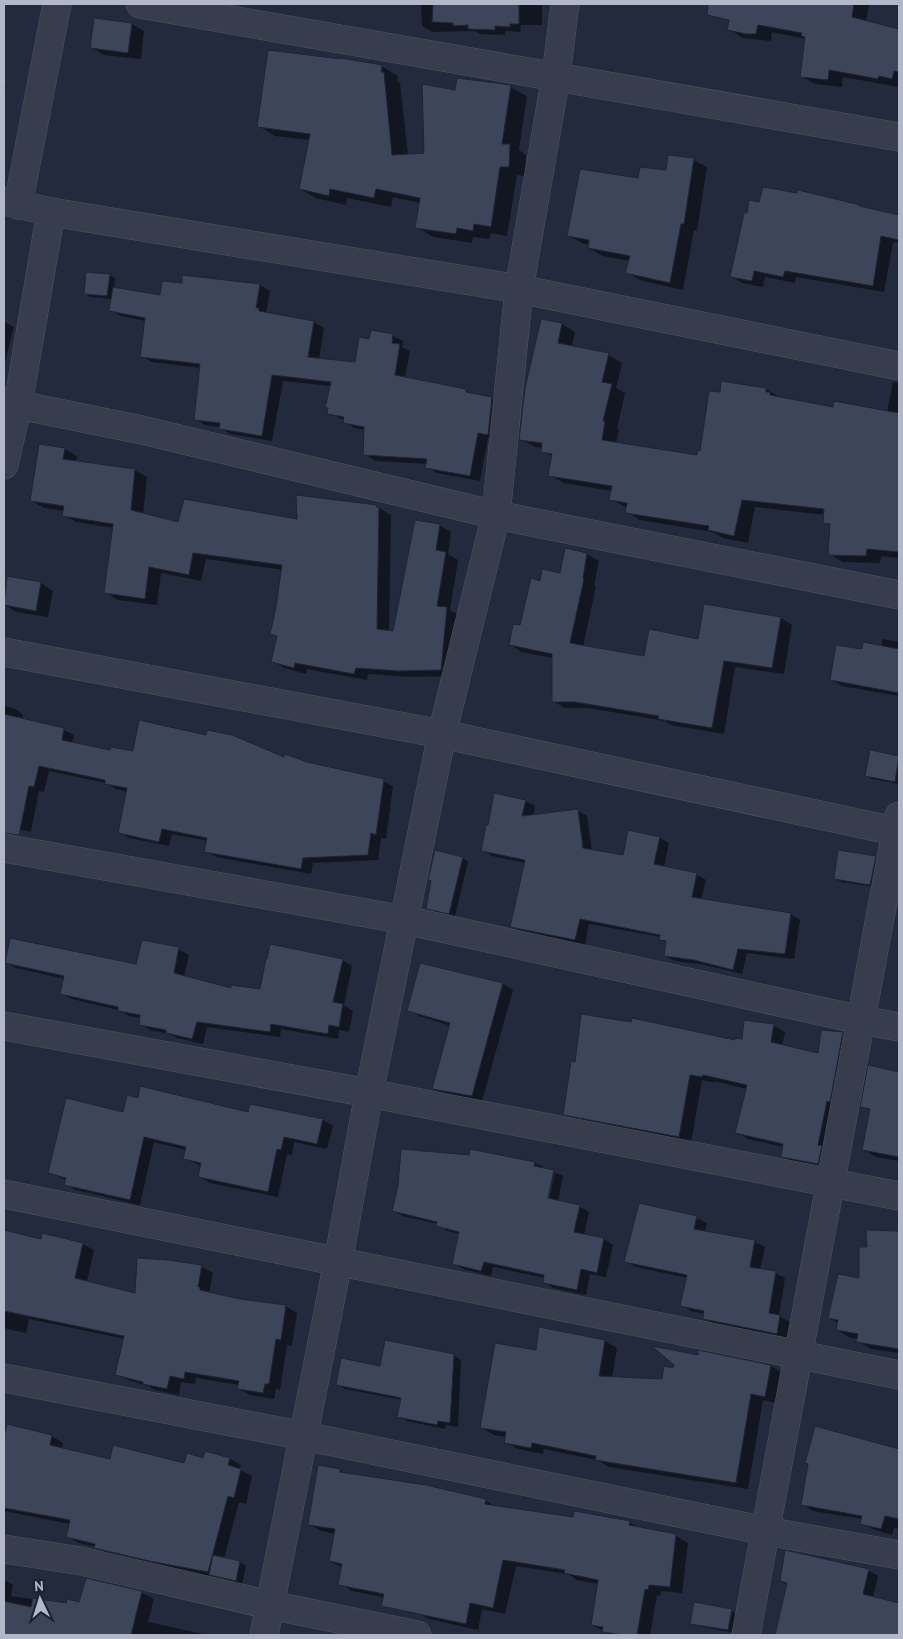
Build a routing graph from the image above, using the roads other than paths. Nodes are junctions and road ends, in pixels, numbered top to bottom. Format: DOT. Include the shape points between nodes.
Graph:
graph roads {
  1 [pos="57,4"];
  2 [pos="140,4"];
  3 [pos="565,4"];
  4 [pos="556,76"];
  5 [pos="899,137"];
  6 [pos="11,203"];
  7 [pos="51,212"];
  8 [pos="519,289"];
  9 [pos="899,366"];
  10 [pos="11,403"];
  11 [pos="4,465"];
  12 [pos="496,515"];
  13 [pos="899,595"];
  14 [pos="4,652"];
  15 [pos="442,734"];
  16 [pos="898,826"];
  17 [pos="4,848"];
  18 [pos="405,920"];
  19 [pos="861,1020"];
  20 [pos="4,1026"];
  21 [pos="899,1027"];
  22 [pos="369,1093"];
  23 [pos="830,1184"];
  24 [pos="4,1194"];
  25 [pos="899,1196"];
  26 [pos="338,1262"];
  27 [pos="799,1354"];
  28 [pos="899,1375"];
  29 [pos="4,1378"];
  30 [pos="304,1436"];
  31 [pos="766,1531"];
  32 [pos="4,1549"];
  33 [pos="899,1555"];
  34 [pos="270,1605"];
  35 [pos="264,1635"];
  36 [pos="417,1635"];
  37 [pos="746,1635"];
  1 -- 6 [label="street"];
  2 -- 4 [label="street"];
  3 -- 4 [label="street"];
  4 -- 5 [label="street"];
  4 -- 8 [label="street"];
  6 -- 7 [label="street"];
  7 -- 8 [label="street"];
  7 -- 10 [label="street"];
  8 -- 9 [label="street"];
  8 -- 12 [label="street"];
  10 -- 11 [label="street"];
  10 -- 12 [label="street" via="170,437"];
  12 -- 13 [label="street"];
  12 -- 15 [label="street"];
  14 -- 15 [label="street"];
  15 -- 16 [label="street"];
  15 -- 18 [label="street"];
  16 -- 19 [label="street"];
  17 -- 18 [label="street"];
  18 -- 19 [label="street"];
  18 -- 22 [label="street"];
  19 -- 21 [label="street"];
  19 -- 23 [label="street"];
  20 -- 22 [label="street"];
  22 -- 23 [label="street"];
  22 -- 26 [label="street"];
  23 -- 25 [label="street"];
  23 -- 27 [label="street"];
  24 -- 26 [label="street"];
  26 -- 27 [label="street"];
  26 -- 30 [label="street"];
  27 -- 28 [label="street"];
  27 -- 31 [label="street"];
  29 -- 30 [label="street"];
  30 -- 31 [label="street"];
  30 -- 34 [label="street"];
  31 -- 33 [label="street"];
  31 -- 37 [label="street"];
  32 -- 34 [label="street" via="81,1561"];
  34 -- 35 [label="street"];
  34 -- 36 [label="street"];
}
